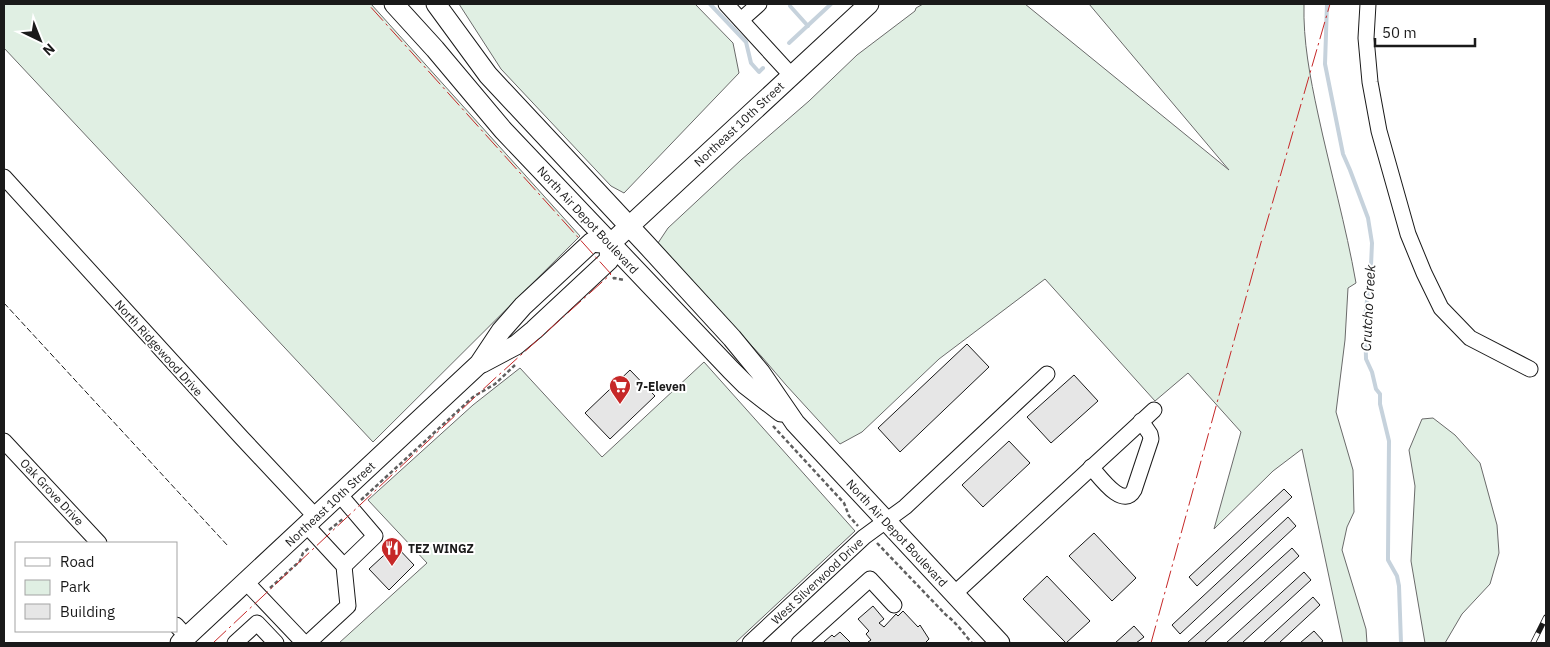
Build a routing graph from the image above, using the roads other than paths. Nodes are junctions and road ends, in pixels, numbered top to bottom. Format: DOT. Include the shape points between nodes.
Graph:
graph roads {
  1 [pos="394,4"];
  2 [pos="436,4"];
  3 [pos="726,4"];
  4 [pos="759,4"];
  5 [pos="869,4"];
  6 [pos="1368,4"];
  7 [pos="741,20"];
  8 [pos="791,75"];
  9 [pos="4,177"];
  10 [pos="630,226"];
  11 [pos="610,244"];
  12 [pos="1530,369"];
  13 [pos="1047,374"];
  14 [pos="1154,410"];
  15 [pos="1142,421"];
  16 [pos="795,423"];
  17 [pos="4,441"];
  18 [pos="1091,467"];
  19 [pos="346,502"];
  20 [pos="886,521"];
  21 [pos="314,527"];
  22 [pos="98,542"];
  23 [pos="344,566"];
  24 [pos="246,582"];
  25 [pos="954,594"];
  26 [pos="894,605"];
  27 [pos="181,635"];
  28 [pos="235,643"];
  29 [pos="276,643"];
  30 [pos="306,643"];
  31 [pos="750,643"];
  32 [pos="799,643"];
  33 [pos="1000,643"];
  1 -- 11 [label="main road, North Air Depot Boulevard" via="503,130"];
  2 -- 10 [label="main road, North Air Depot Boulevard" via="494,81"];
  3 -- 7 [label="street"];
  4 -- 7 [label="street"];
  5 -- 8 [label="main road, Northeast 10th Street"];
  6 -- 12 [label="street" via="1366,38 1379,131 1408,234 1424,274 1440,308 1470,338"];
  7 -- 8 [label="street"];
  8 -- 10 [label="main road, Northeast 10th Street"];
  9 -- 21 [label="street, North Ridgewood Drive" via="241,438"];
  10 -- 11 [label="main road, Northeast 10th Street"];
  10 -- 16 [label="main road, North Air Depot Boulevard" via="760,372"];
  11 -- 16 [label="main road, North Air Depot Boulevard" via="746,385"];
  11 -- 19 [label="main road, Northeast 10th Street" via="592,242 523,306 479,364"];
  13 -- 20 [label="street, West Silverwood Drive"];
  14 -- 15 [label="street"];
  15 -- 18 [label="street"];
  15 -- 18 [label="street" via="1151,439 1132,495 1126,498 1113,491"];
  16 -- 20 [label="main road, North Air Depot Boulevard"];
  17 -- 22 [label="street, Oak Grove Drive"];
  18 -- 25 [label="street"];
  19 -- 21 [label="main road, Northeast 10th Street"];
  19 -- 23 [label="street" via="375,536"];
  20 -- 25 [label="main road, North Air Depot Boulevard"];
  20 -- 31 [label="street, West Silverwood Drive"];
  21 -- 23 [label="street, North Ridgewood Drive"];
  21 -- 24 [label="main road, Northeast 10th Street"];
  23 -- 30 [label="street" via="348,606"];
  24 -- 27 [label="main road, Northeast 10th Street"];
  24 -- 30 [label="street"];
  25 -- 33 [label="main road, North Air Depot Boulevard"];
  26 -- 32 [label="street" via="870,579"];
  28 -- 29 [label="street" via="257,623"];
}
